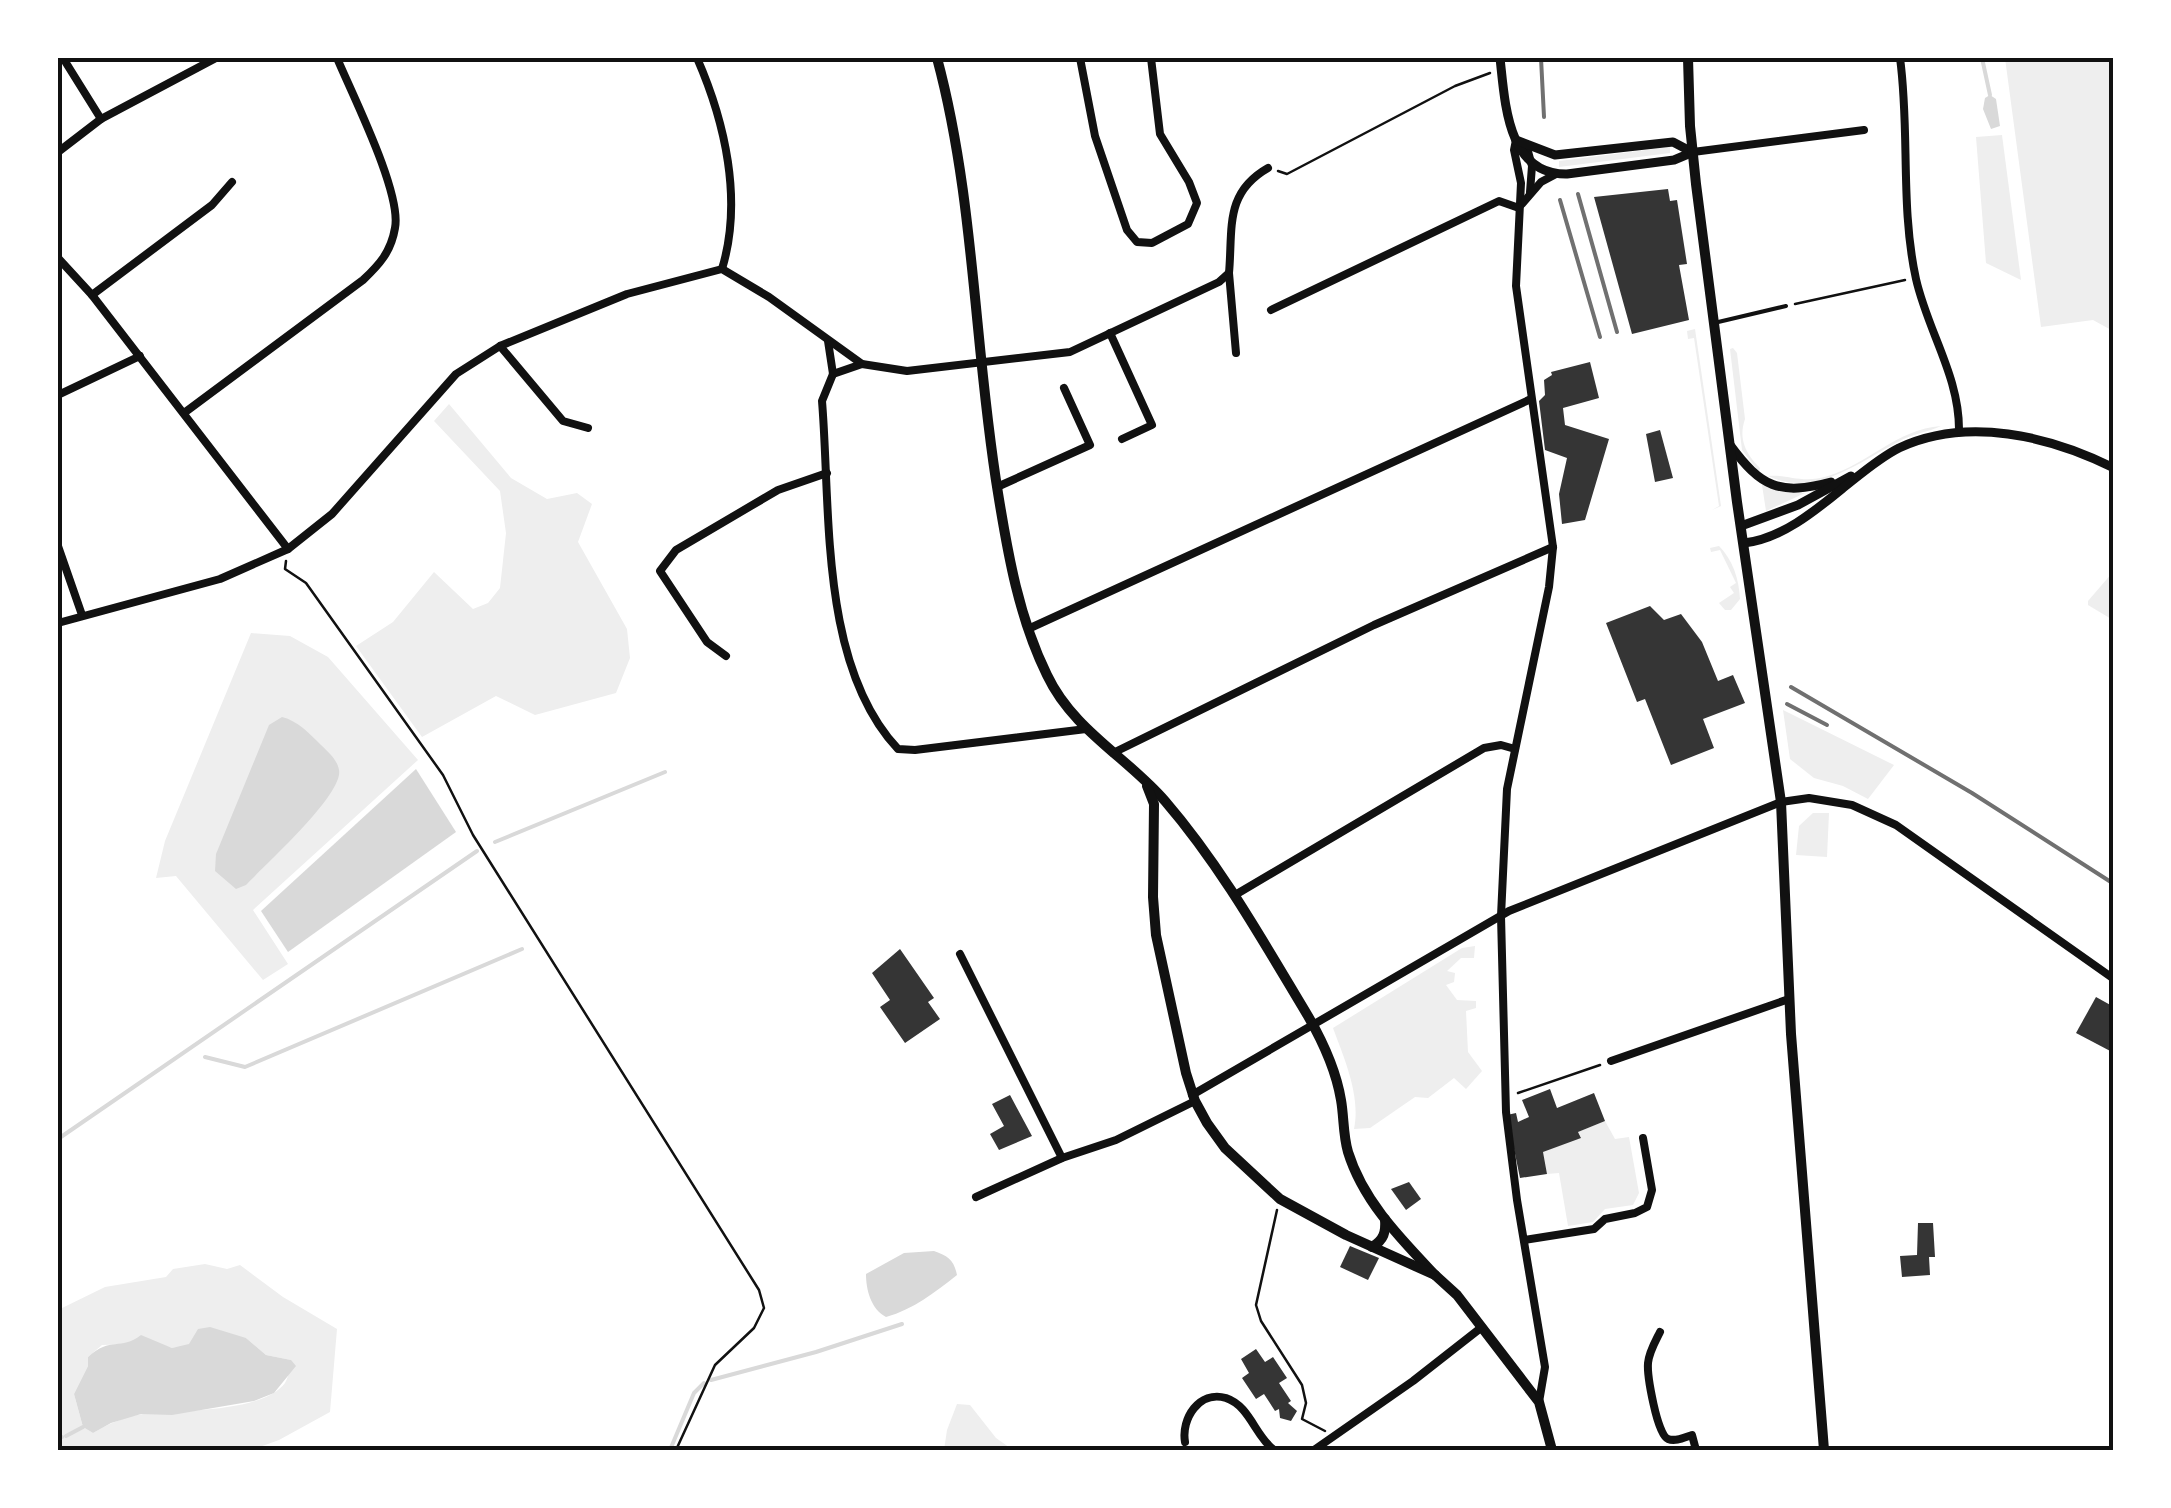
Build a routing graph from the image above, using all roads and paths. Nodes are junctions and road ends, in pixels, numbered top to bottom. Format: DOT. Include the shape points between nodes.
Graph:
graph roads {
  1 [pos="63,58"];
  2 [pos="216,58"];
  3 [pos="338,58"];
  4 [pos="697,58"];
  5 [pos="937,58"];
  6 [pos="1080,58"];
  7 [pos="1151,58"];
  8 [pos="1500,58"];
  9 [pos="1688,58"];
  10 [pos="1900,58"];
  11 [pos="1502,70"];
  12 [pos="101,119"];
  13 [pos="1864,130"];
  14 [pos="1521,142"];
  15 [pos="58,152"];
  16 [pos="1693,152"];
  17 [pos="1555,155"];
  18 [pos="1534,167"];
  19 [pos="1268,168"];
  20 [pos="1556,174"];
  21 [pos="232,182"];
  22 [pos="1521,183"];
  23 [pos="1530,192"];
  24 [pos="1520,208"];
  25 [pos="58,258"];
  26 [pos="722,269"];
  27 [pos="1230,273"];
  28 [pos="1916,277"];
  29 [pos="92,295"];
  30 [pos="1786,306"];
  31 [pos="1270,310"];
  32 [pos="1714,322"];
  33 [pos="1110,333"];
  34 [pos="828,341"];
  35 [pos="500,346"];
  36 [pos="1236,353"];
  37 [pos="140,356"];
  38 [pos="980,362"];
  39 [pos="862,364"];
  40 [pos="834,374"];
  41 [pos="1064,388"];
  42 [pos="58,396"];
  43 [pos="1531,398"];
  44 [pos="184,413"];
  45 [pos="588,428"];
  46 [pos="1959,432"];
  47 [pos="1122,439"];
  48 [pos="1729,444"];
  49 [pos="2114,468"];
  50 [pos="1867,469"];
  51 [pos="828,473"];
  52 [pos="1848,477"];
  53 [pos="997,486"];
  54 [pos="1741,526"];
  55 [pos="1744,542"];
  56 [pos="58,546"];
  57 [pos="1553,547"];
  58 [pos="288,549"];
  59 [pos="82,615"];
  60 [pos="58,623"];
  61 [pos="1028,629"];
  62 [pos="726,656"];
  63 [pos="1086,730"];
  64 [pos="1515,749"];
  65 [pos="1112,753"];
  66 [pos="1144,780"];
  67 [pos="1781,802"];
  68 [pos="1175,814"];
  69 [pos="1155,821"];
  70 [pos="1235,895"];
  71 [pos="1501,916"];
  72 [pos="960,954"];
  73 [pos="2114,979"];
  74 [pos="1789,998"];
  75 [pos="1314,1026"];
  76 [pos="1610,1061"];
  77 [pos="1193,1098"];
  78 [pos="1506,1098"];
  79 [pos="1643,1138"];
  80 [pos="1062,1158"];
  81 [pos="976,1197"];
  82 [pos="1280,1199"];
  83 [pos="1385,1219"];
  84 [pos="1524,1240"];
  85 [pos="1372,1246"];
  86 [pos="1435,1275"];
  87 [pos="1482,1327"];
  88 [pos="1660,1332"];
  89 [pos="1539,1402"];
  90 [pos="1331,1437"];
  91 [pos="1185,1442"];
  92 [pos="676,1450"];
  93 [pos="1274,1450"];
  94 [pos="1314,1450"];
  95 [pos="1552,1450"];
  96 [pos="1696,1450"];
  97 [pos="1824,1450"];
  1 -- 12 [label="street"];
  2 -- 12 [label="street"];
  3 -- 44 [label="street" via="396,215 385,259"];
  4 -- 26 [label="street" via="713,95 730,172"];
  5 -- 38 [label="main road" via="966,222"];
  6 -- 7 [label="street" via="1095,136 1128,230 1138,242 1152,243 1188,224 1196,208 1189,182 1160,134"];
  8 -- 11 [label="street"];
  9 -- 16 [label="main road"];
  10 -- 28 [label="street"];
  11 -- 14 [label="street"];
  11 -- 19 [label="path" via="1455,86 1287,174"];
  12 -- 15 [label="street"];
  13 -- 16 [label="street"];
  14 -- 17 [label="street"];
  14 -- 18 [label="street"];
  14 -- 22 [label="street" via="1514,150"];
  16 -- 17 [label="street" via="1672,142"];
  16 -- 20 [label="street"];
  16 -- 32 [label="main road"];
  17 -- 18 [label="street"];
  18 -- 20 [label="street"];
  18 -- 22 [label="street"];
  18 -- 23 [label="street"];
  19 -- 27 [label="street" via="1235,198"];
  20 -- 23 [label="street"];
  21 -- 29 [label="street" via="212,206"];
  22 -- 24 [label="street"];
  23 -- 24 [label="street"];
  24 -- 31 [label="street" via="1499,201"];
  24 -- 43 [label="street" via="1516,286"];
  25 -- 29 [label="street"];
  26 -- 34 [label="street"];
  26 -- 35 [label="street" via="627,294"];
  27 -- 33 [label="street"];
  27 -- 36 [label="street"];
  28 -- 30 [label="path"];
  28 -- 46 [label="street" via="1955,389"];
  29 -- 37 [label="street"];
  30 -- 32 [label="lane"];
  32 -- 48 [label="main road"];
  33 -- 38 [label="street" via="1070,352"];
  33 -- 47 [label="street" via="1152,425"];
  34 -- 39 [label="street"];
  34 -- 40 [label="street"];
  35 -- 45 [label="street" via="563,421"];
  35 -- 58 [label="street" via="456,374 332,514"];
  37 -- 42 [label="street"];
  37 -- 44 [label="street"];
  38 -- 39 [label="street" via="907,371"];
  38 -- 53 [label="main road"];
  39 -- 40 [label="street"];
  40 -- 51 [label="street" via="822,401"];
  41 -- 53 [label="street" via="1090,445"];
  43 -- 57 [label="street"];
  43 -- 61 [label="street"];
  44 -- 58 [label="street"];
  46 -- 49 [label="street" via="2052,444"];
  46 -- 50 [label="street" via="1913,442"];
  48 -- 52 [label="street" via="1770,485 1799,488"];
  48 -- 54 [label="main road"];
  50 -- 52 [label="street"];
  50 -- 55 [label="street" via="1779,532"];
  51 -- 62 [label="street" via="778,490 664,562 660,570 707,642"];
  51 -- 63 [label="street" via="842,628 859,688 898,749"];
  52 -- 54 [label="street"];
  53 -- 61 [label="main road"];
  54 -- 55 [label="main road"];
  55 -- 67 [label="main road"];
  56 -- 59 [label="street"];
  57 -- 64 [label="street"];
  57 -- 65 [label="street"];
  58 -- 59 [label="street" via="220,579"];
  58 -- 92 [label="path" via="285,569 306,583 443,775 473,834 759,1290 764,1308 754,1328 715,1365"];
  59 -- 60 [label="street"];
  61 -- 63 [label="main road" via="1048,678"];
  63 -- 65 [label="main road"];
  64 -- 70 [label="street" via="1484,748"];
  64 -- 71 [label="street"];
  65 -- 66 [label="main road"];
  66 -- 68 [label="main road"];
  66 -- 69 [label="main road"];
  67 -- 71 [label="street"];
  67 -- 73 [label="street" via="1810,798 1852,805 1896,826"];
  67 -- 74 [label="main road"];
  68 -- 69 [label="main road"];
  68 -- 70 [label="main road"];
  69 -- 77 [label="main road" via="1156,935"];
  70 -- 75 [label="main road"];
  71 -- 75 [label="street"];
  71 -- 78 [label="street"];
  72 -- 80 [label="street"];
  74 -- 76 [label="street"];
  74 -- 97 [label="main road"];
  75 -- 77 [label="street"];
  75 -- 83 [label="main road" via="1334,1068 1357,1175"];
  76 -- 78 [label="path"];
  77 -- 80 [label="street" via="1116,1140"];
  77 -- 82 [label="main road" via="1225,1148"];
  78 -- 84 [label="street"];
  79 -- 84 [label="street" via="1652,1190 1647,1206 1594,1229"];
  80 -- 81 [label="street"];
  82 -- 85 [label="main road"];
  82 -- 90 [label="path" via="1256,1305 1302,1385 1302,1419"];
  83 -- 85 [label="main road" via="1381,1242"];
  83 -- 86 [label="main road"];
  84 -- 89 [label="street" via="1545,1367"];
  85 -- 86 [label="main road"];
  86 -- 87 [label="main road"];
  87 -- 89 [label="main road"];
  87 -- 90 [label="street"];
  88 -- 96 [label="street" via="1648,1369 1660,1430 1667,1439 1692,1435"];
  89 -- 95 [label="main road"];
  90 -- 94 [label="street"];
  91 -- 93 [label="street" via="1182,1427 1194,1406 1218,1396 1244,1409"];
}
